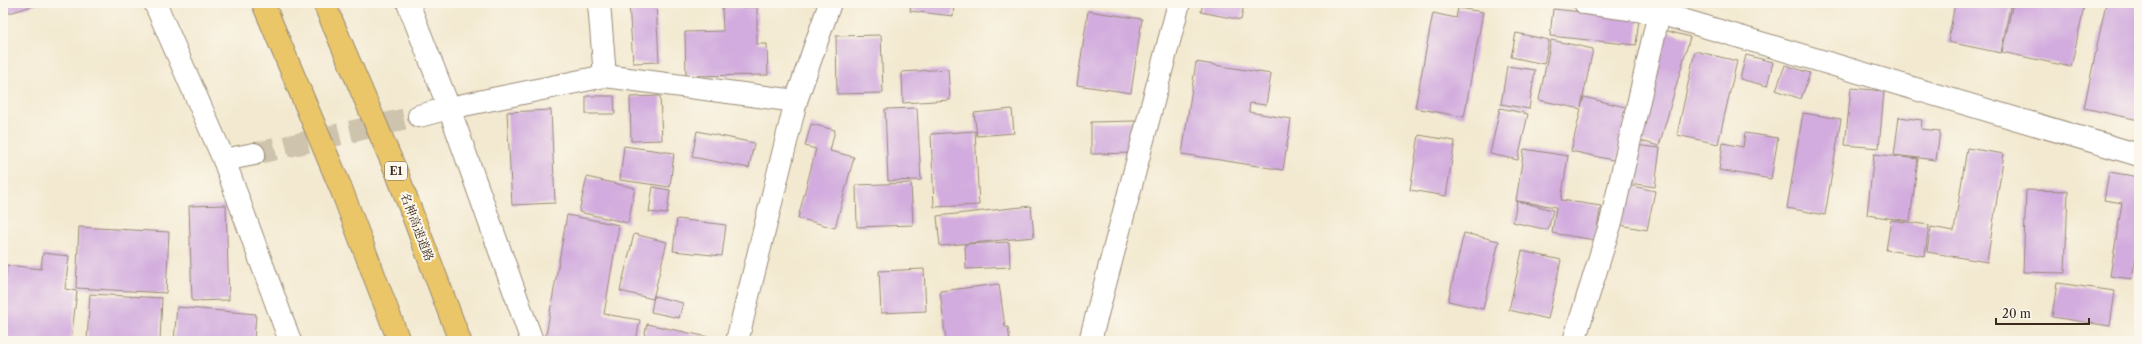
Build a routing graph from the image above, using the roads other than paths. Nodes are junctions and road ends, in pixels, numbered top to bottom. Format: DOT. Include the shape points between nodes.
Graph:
graph roads {
  1 [pos="155,3"];
  2 [pos="263,3"];
  3 [pos="324,3"];
  4 [pos="408,3"];
  5 [pos="599,3"];
  6 [pos="830,3"];
  7 [pos="1179,3"];
  8 [pos="1585,3"];
  9 [pos="1659,12"];
  10 [pos="605,76"];
  11 [pos="796,100"];
  12 [pos="449,108"];
  13 [pos="419,116"];
  14 [pos="254,154"];
  15 [pos="2139,155"];
  16 [pos="224,160"];
  17 [pos="290,341"];
  18 [pos="399,341"];
  19 [pos="460,341"];
  20 [pos="532,341"];
  21 [pos="736,341"];
  22 [pos="1090,341"];
  23 [pos="1574,341"];
  1 -- 16 [label="street"];
  2 -- 18 [label="highway" via="342,191"];
  3 -- 19 [label="highway, 名神高速道路 / E1" via="398,176"];
  4 -- 12 [label="street"];
  5 -- 10 [label="street"];
  6 -- 11 [label="street"];
  7 -- 22 [label="street"];
  8 -- 9 [label="street"];
  9 -- 15 [label="street"];
  9 -- 23 [label="street" via="1611,222"];
  10 -- 11 [label="street"];
  10 -- 12 [label="street"];
  11 -- 21 [label="street"];
  12 -- 13 [label="street"];
  12 -- 20 [label="street"];
  14 -- 16 [label="street"];
  16 -- 17 [label="street"];
}
